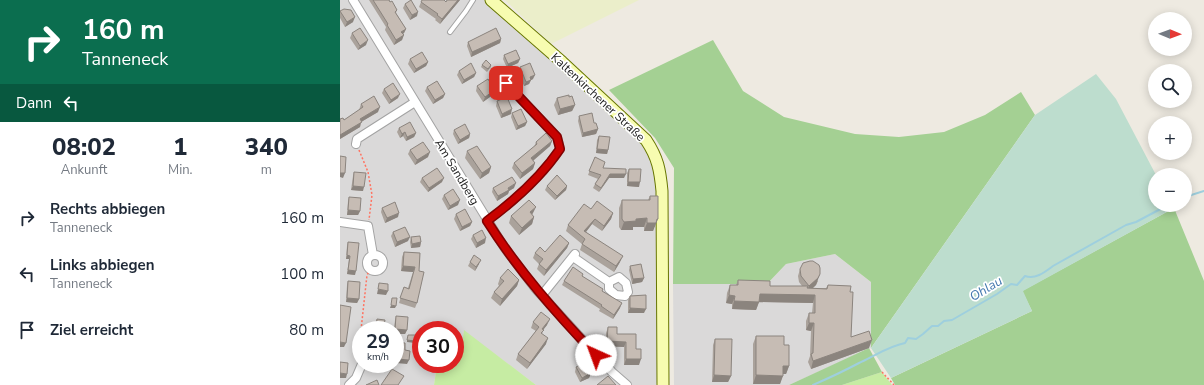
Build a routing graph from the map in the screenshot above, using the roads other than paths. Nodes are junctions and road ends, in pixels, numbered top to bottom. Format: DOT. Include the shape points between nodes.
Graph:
graph roads {
  1 [pos="353,0"];
  2 [pos="472,0"];
  3 [pos="491,0"];
  4 [pos="450,32"];
  5 [pos="494,77"];
  6 [pos="415,102"];
  7 [pos="356,144"];
  8 [pos="487,221"];
  9 [pos="340,222"];
  10 [pos="373,255"];
  11 [pos="609,282"];
  12 [pos="542,296"];
  13 [pos="358,373"];
  14 [pos="349,385"];
  15 [pos="627,385"];
  16 [pos="663,385"];
  1 -- 6 [label="street, Am Sandberg"];
  2 -- 4 [label="lane"];
  3 -- 16 [label="main road, Kaltenkirchener Straße" via="646,140 654,152 660,169 662,191"];
  5 -- 8 [label="street" via="506,83 557,137 560,149 551,162"];
  6 -- 7 [label="street" via="358,139"];
  6 -- 8 [label="street, Am Sandberg"];
  8 -- 12 [label="street, Am Sandberg"];
  9 -- 10 [label="street" via="368,226"];
  10 -- 10 [label="street" via="366,263 370,270 375,272 383,265 381,257"];
  11 -- 12 [label="street" via="574,255"];
  12 -- 15 [label="street, Am Sandberg"];
  13 -- 14 [label="street"];
}
